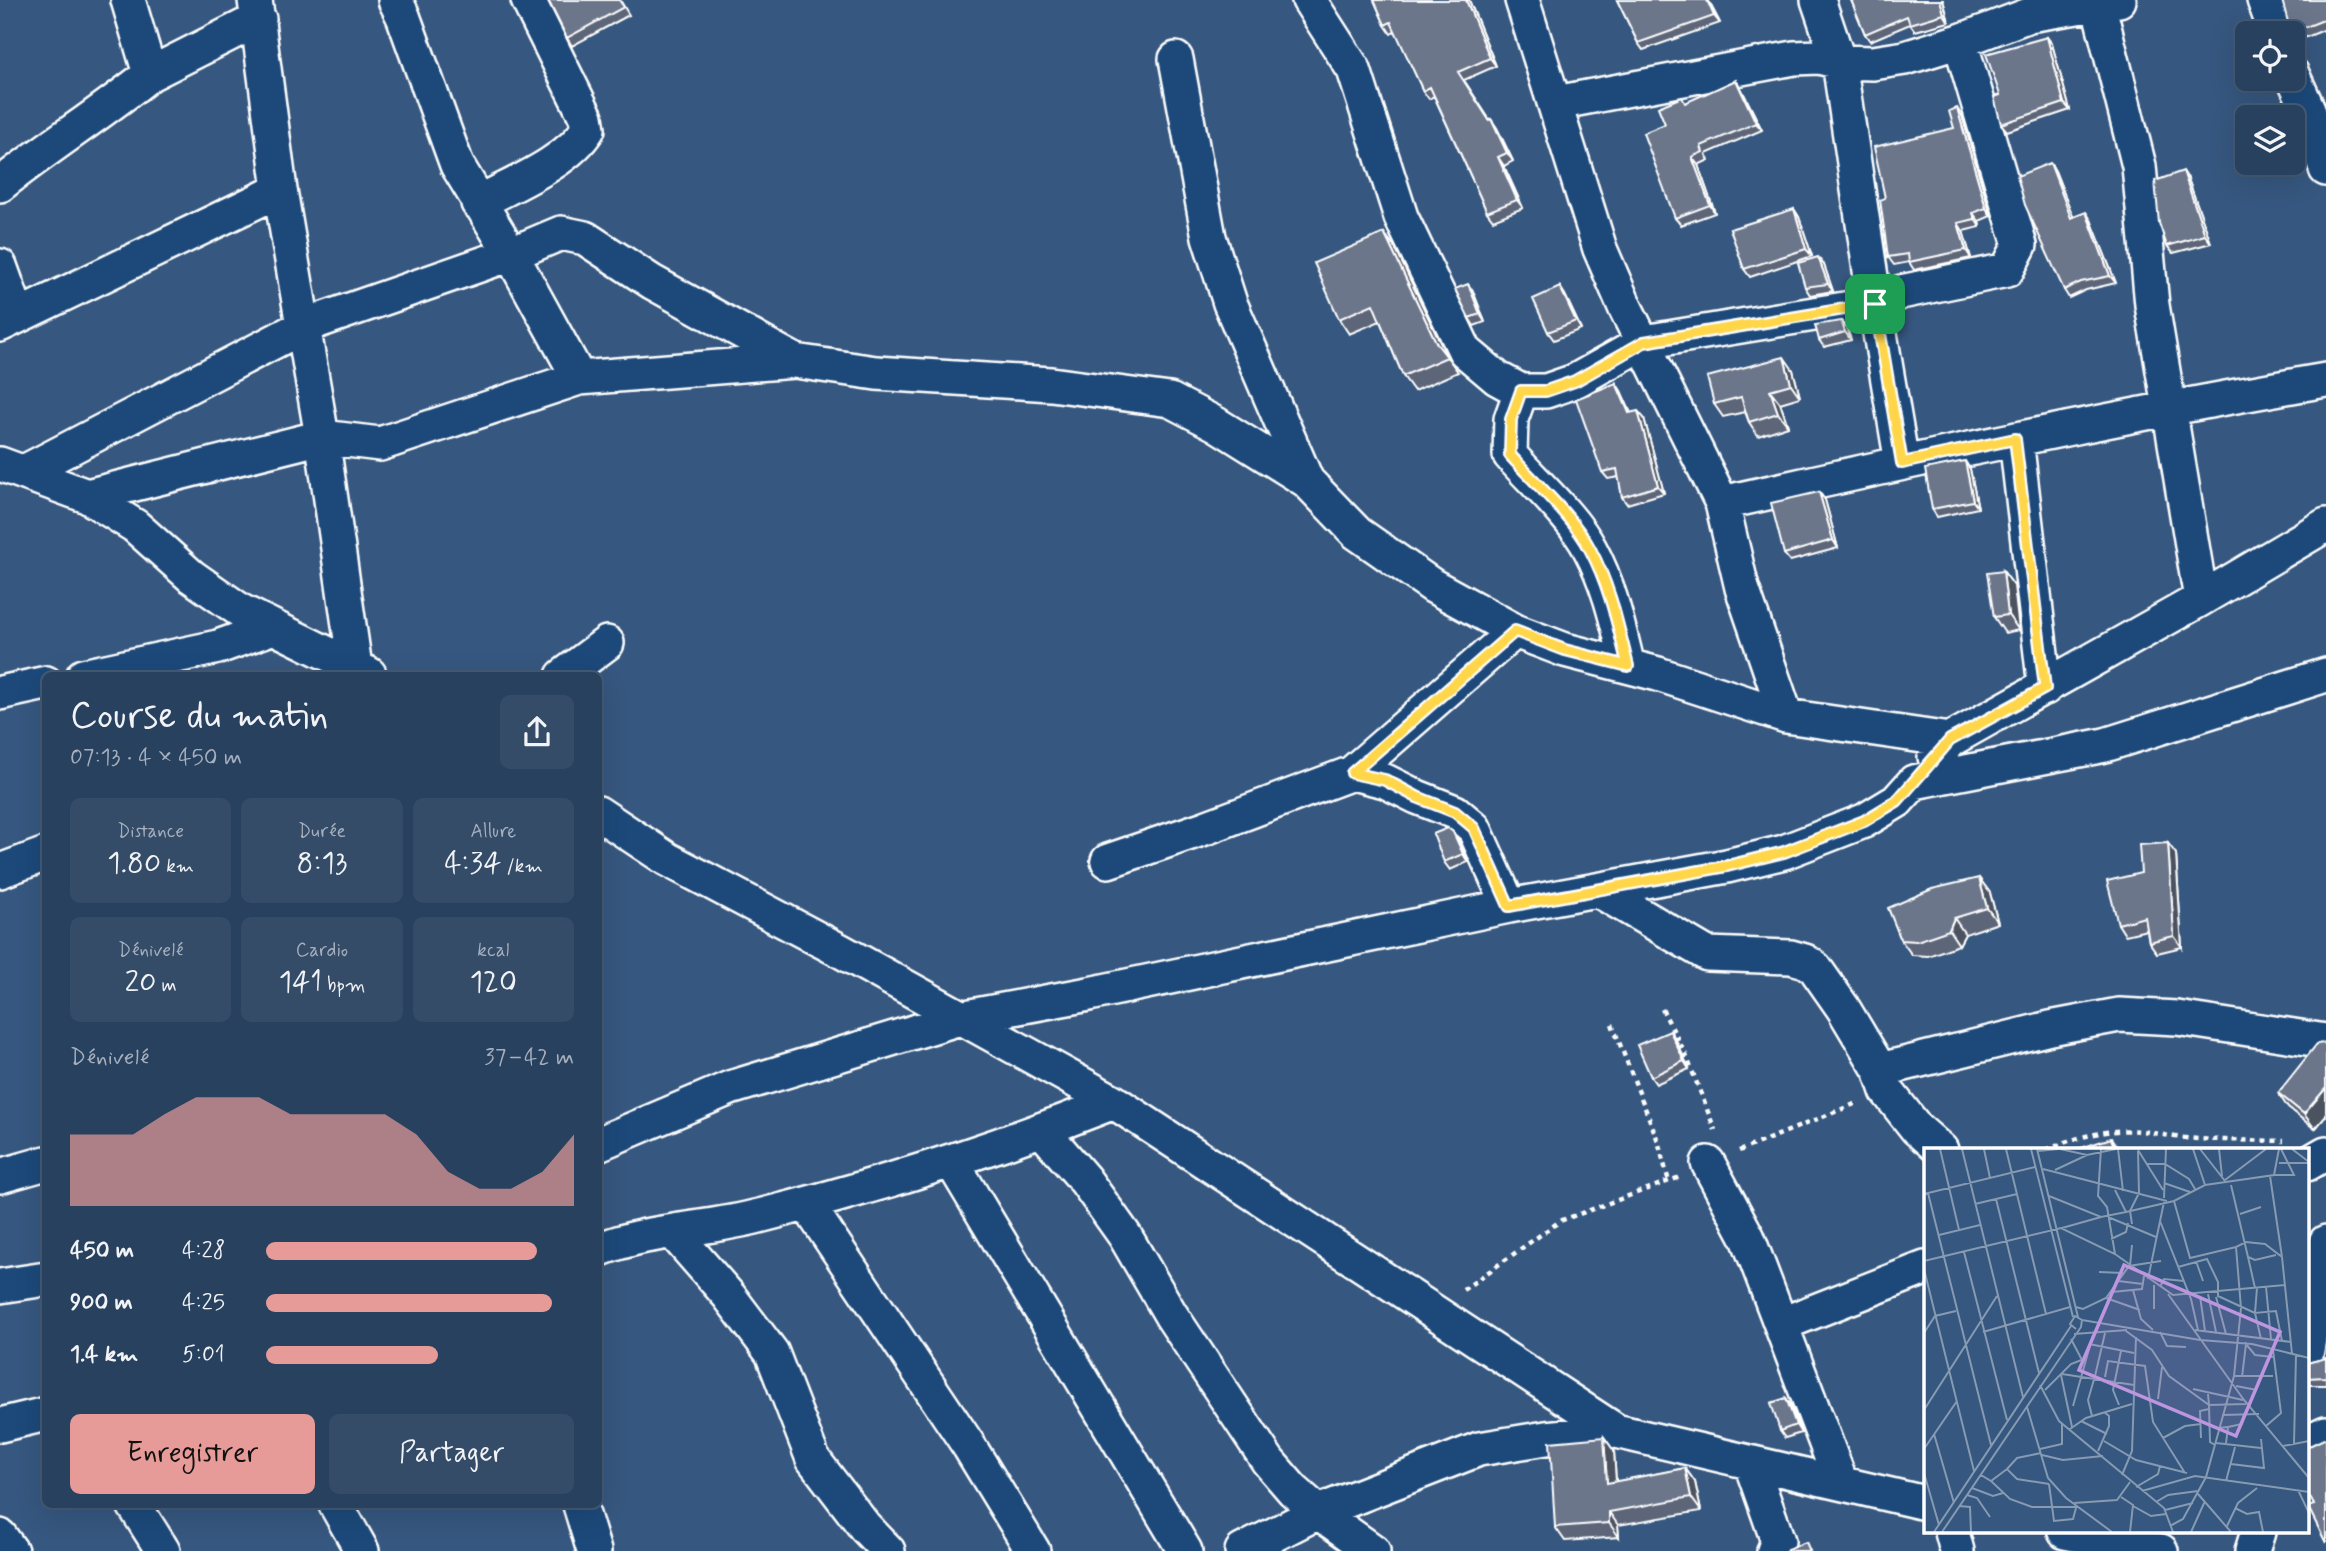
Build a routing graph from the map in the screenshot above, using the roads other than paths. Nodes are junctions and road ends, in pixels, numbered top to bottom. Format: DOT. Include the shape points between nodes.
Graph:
graph roads {
  1 [pos="128,0"];
  2 [pos="395,0"];
  3 [pos="528,0"];
  4 [pos="1309,0"];
  5 [pos="1522,0"];
  6 [pos="1818,0"];
  7 [pos="2264,0"];
  8 [pos="2099,2"];
  9 [pos="257,10"];
  10 [pos="2272,21"];
  11 [pos="1960,41"];
  12 [pos="1176,59"];
  13 [pos="1839,62"];
  14 [pos="150,74"];
  15 [pos="2300,91"];
  16 [pos="1556,103"];
  17 [pos="2326,164"];
  18 [pos="2326,169"];
  19 [pos="0,185"];
  20 [pos="280,190"];
  21 [pos="478,203"];
  22 [pos="510,254"];
  23 [pos="0,266"];
  24 [pos="1875,304"];
  25 [pos="9,321"];
  26 [pos="304,326"];
  27 [pos="1644,342"];
  28 [pos="795,361"];
  29 [pos="579,378"];
  30 [pos="2326,380"];
  31 [pos="1521,391"];
  32 [pos="2168,408"];
  33 [pos="322,437"];
  34 [pos="2015,439"];
  35 [pos="1902,463"];
  36 [pos="12,468"];
  37 [pos="1307,481"];
  38 [pos="86,496"];
  39 [pos="1722,503"];
  40 [pos="2326,525"];
  41 [pos="2201,599"];
  42 [pos="271,628"];
  43 [pos="1515,631"];
  44 [pos="607,643"];
  45 [pos="1628,666"];
  46 [pos="101,672"];
  47 [pos="358,672"];
  48 [pos="360,672"];
  49 [pos="568,672"];
  50 [pos="2324,678"];
  51 [pos="42,684"];
  52 [pos="2045,688"];
  53 [pos="0,693"];
  54 [pos="1786,716"];
  55 [pos="1950,740"];
  56 [pos="1352,773"];
  57 [pos="1914,782"];
  58 [pos="602,816"];
  59 [pos="42,855"];
  60 [pos="1108,861"];
  61 [pos="0,871"];
  62 [pos="1598,890"];
  63 [pos="1509,906"];
  64 [pos="960,1018"];
  65 [pos="2326,1041"];
  66 [pos="1883,1080"];
  67 [pos="1114,1102"];
  68 [pos="1042,1130"];
  69 [pos="602,1142"];
  70 [pos="1939,1148"];
  71 [pos="2308,1152"];
  72 [pos="2326,1153"];
  73 [pos="1717,1160"];
  74 [pos="952,1162"];
  75 [pos="42,1164"];
  76 [pos="0,1176"];
  77 [pos="807,1204"];
  78 [pos="673,1232"];
  79 [pos="2326,1242"];
  80 [pos="602,1248"];
  81 [pos="1924,1268"];
  82 [pos="42,1280"];
  83 [pos="0,1286"];
  84 [pos="1782,1324"];
  85 [pos="2308,1332"];
  86 [pos="42,1415"];
  87 [pos="0,1425"];
  88 [pos="1616,1431"];
  89 [pos="2326,1433"];
  90 [pos="2308,1441"];
  91 [pos="1751,1464"];
  92 [pos="1841,1483"];
  93 [pos="1924,1503"];
  94 [pos="136,1508"];
  95 [pos="337,1508"];
  96 [pos="581,1508"];
  97 [pos="1318,1512"];
  98 [pos="1953,1534"];
  99 [pos="2075,1534"];
  100 [pos="2257,1534"];
  101 [pos="0,1536"];
  102 [pos="11,1551"];
  103 [pos="163,1551"];
  104 [pos="362,1551"];
  105 [pos="594,1551"];
  106 [pos="888,1551"];
  107 [pos="1033,1551"];
  108 [pos="1185,1551"];
  109 [pos="1242,1551"];
  110 [pos="1373,1551"];
  111 [pos="1774,1551"];
  112 [pos="1957,1551"];
  113 [pos="2161,1551"];
  114 [pos="2252,1551"];
  1 -- 14 [label="street"];
  2 -- 21 [label="street" via="457,165"];
  3 -- 21 [label="street" via="589,129 555,161"];
  4 -- 31 [label="street" via="1354,70 1401,217 1465,351"];
  5 -- 16 [label="street"];
  6 -- 13 [label="street"];
  7 -- 10 [label="street"];
  8 -- 11 [label="street" via="2029,15"];
  8 -- 32 [label="street" via="2139,166 2152,305"];
  9 -- 14 [label="street"];
  9 -- 20 [label="street"];
  11 -- 13 [label="street" via="1905,58"];
  11 -- 24 [label="street" via="2020,245 2007,270 1901,292"];
  12 -- 37 [label="street" via="1209,237 1230,303"];
  13 -- 16 [label="street" via="1794,58"];
  13 -- 24 [label="street"];
  14 -- 19 [label="street"];
  15 -- 17 [label="street"];
  16 -- 27 [label="street" via="1596,238"];
  17 -- 18 [label="street"];
  20 -- 25 [label="street"];
  20 -- 26 [label="street"];
  21 -- 22 [label="street"];
  22 -- 26 [label="street"];
  22 -- 28 [label="street" via="561,233 585,238 652,282"];
  22 -- 29 [label="street"];
  23 -- 25 [label="street"];
  24 -- 27 [label="street"];
  24 -- 35 [label="street"];
  26 -- 33 [label="street"];
  26 -- 36 [label="street"];
  27 -- 31 [label="street" via="1575,381 1546,391"];
  27 -- 39 [label="street"];
  28 -- 29 [label="street"];
  28 -- 37 [label="street" via="876,373 1051,384 1170,400"];
  29 -- 33 [label="street" via="380,444"];
  30 -- 32 [label="street"];
  31 -- 45 [label="street" via="1511,419 1510,455 1590,548 1609,589"];
  32 -- 34 [label="street"];
  32 -- 41 [label="street"];
  33 -- 38 [label="street"];
  33 -- 48 [label="street"];
  34 -- 35 [label="street"];
  34 -- 52 [label="street"];
  35 -- 39 [label="street"];
  36 -- 38 [label="street"];
  37 -- 43 [label="street" via="1357,533 1433,586"];
  38 -- 42 [label="street" via="135,526 191,576"];
  39 -- 54 [label="street" via="1742,587"];
  40 -- 41 [label="street"];
  41 -- 52 [label="street"];
  42 -- 46 [label="street" via="218,647"];
  42 -- 47 [label="street"];
  43 -- 45 [label="street"];
  43 -- 56 [label="street"];
  44 -- 49 [label="street"];
  45 -- 54 [label="street"];
  50 -- 57 [label="street" via="2105,745"];
  51 -- 53 [label="street"];
  52 -- 55 [label="street"];
  54 -- 55 [label="street"];
  55 -- 57 [label="street"];
  56 -- 60 [label="street"];
  56 -- 63 [label="street" via="1385,780 1455,812 1474,828"];
  57 -- 62 [label="street" via="1897,801 1864,821 1784,852"];
  58 -- 64 [label="street" via="667,859"];
  59 -- 61 [label="street"];
  62 -- 63 [label="street"];
  62 -- 66 [label="street" via="1707,954 1805,961 1843,1008"];
  63 -- 64 [label="street"];
  64 -- 67 [label="street"];
  64 -- 69 [label="street" via="730,1088"];
  65 -- 66 [label="street" via="2177,1018 2119,1015 2050,1028"];
  66 -- 70 [label="street" via="1917,1129"];
  67 -- 68 [label="street"];
  67 -- 88 [label="street"];
  68 -- 74 [label="street"];
  68 -- 97 [label="street" via="1125,1236 1171,1315 1268,1461"];
  71 -- 72 [label="street"];
  73 -- 84 [label="street"];
  74 -- 77 [label="street"];
  74 -- 108 [label="street"];
  75 -- 76 [label="street"];
  77 -- 78 [label="street"];
  77 -- 107 [label="street" via="969,1446"];
  78 -- 80 [label="street"];
  78 -- 106 [label="street" via="772,1353 813,1459"];
  79 -- 85 [label="street"];
  81 -- 84 [label="street"];
  82 -- 83 [label="street"];
  84 -- 92 [label="street"];
  86 -- 87 [label="street"];
  88 -- 91 [label="street"];
  88 -- 97 [label="street" via="1479,1449"];
  89 -- 90 [label="street"];
  91 -- 92 [label="street"];
  91 -- 111 [label="street" via="1778,1541"];
  92 -- 93 [label="street"];
  94 -- 103 [label="street"];
  95 -- 104 [label="street"];
  96 -- 105 [label="street"];
  97 -- 109 [label="street"];
  97 -- 110 [label="street"];
  98 -- 112 [label="street"];
  99 -- 113 [label="street"];
  100 -- 114 [label="street"];
  101 -- 102 [label="street"];
}
